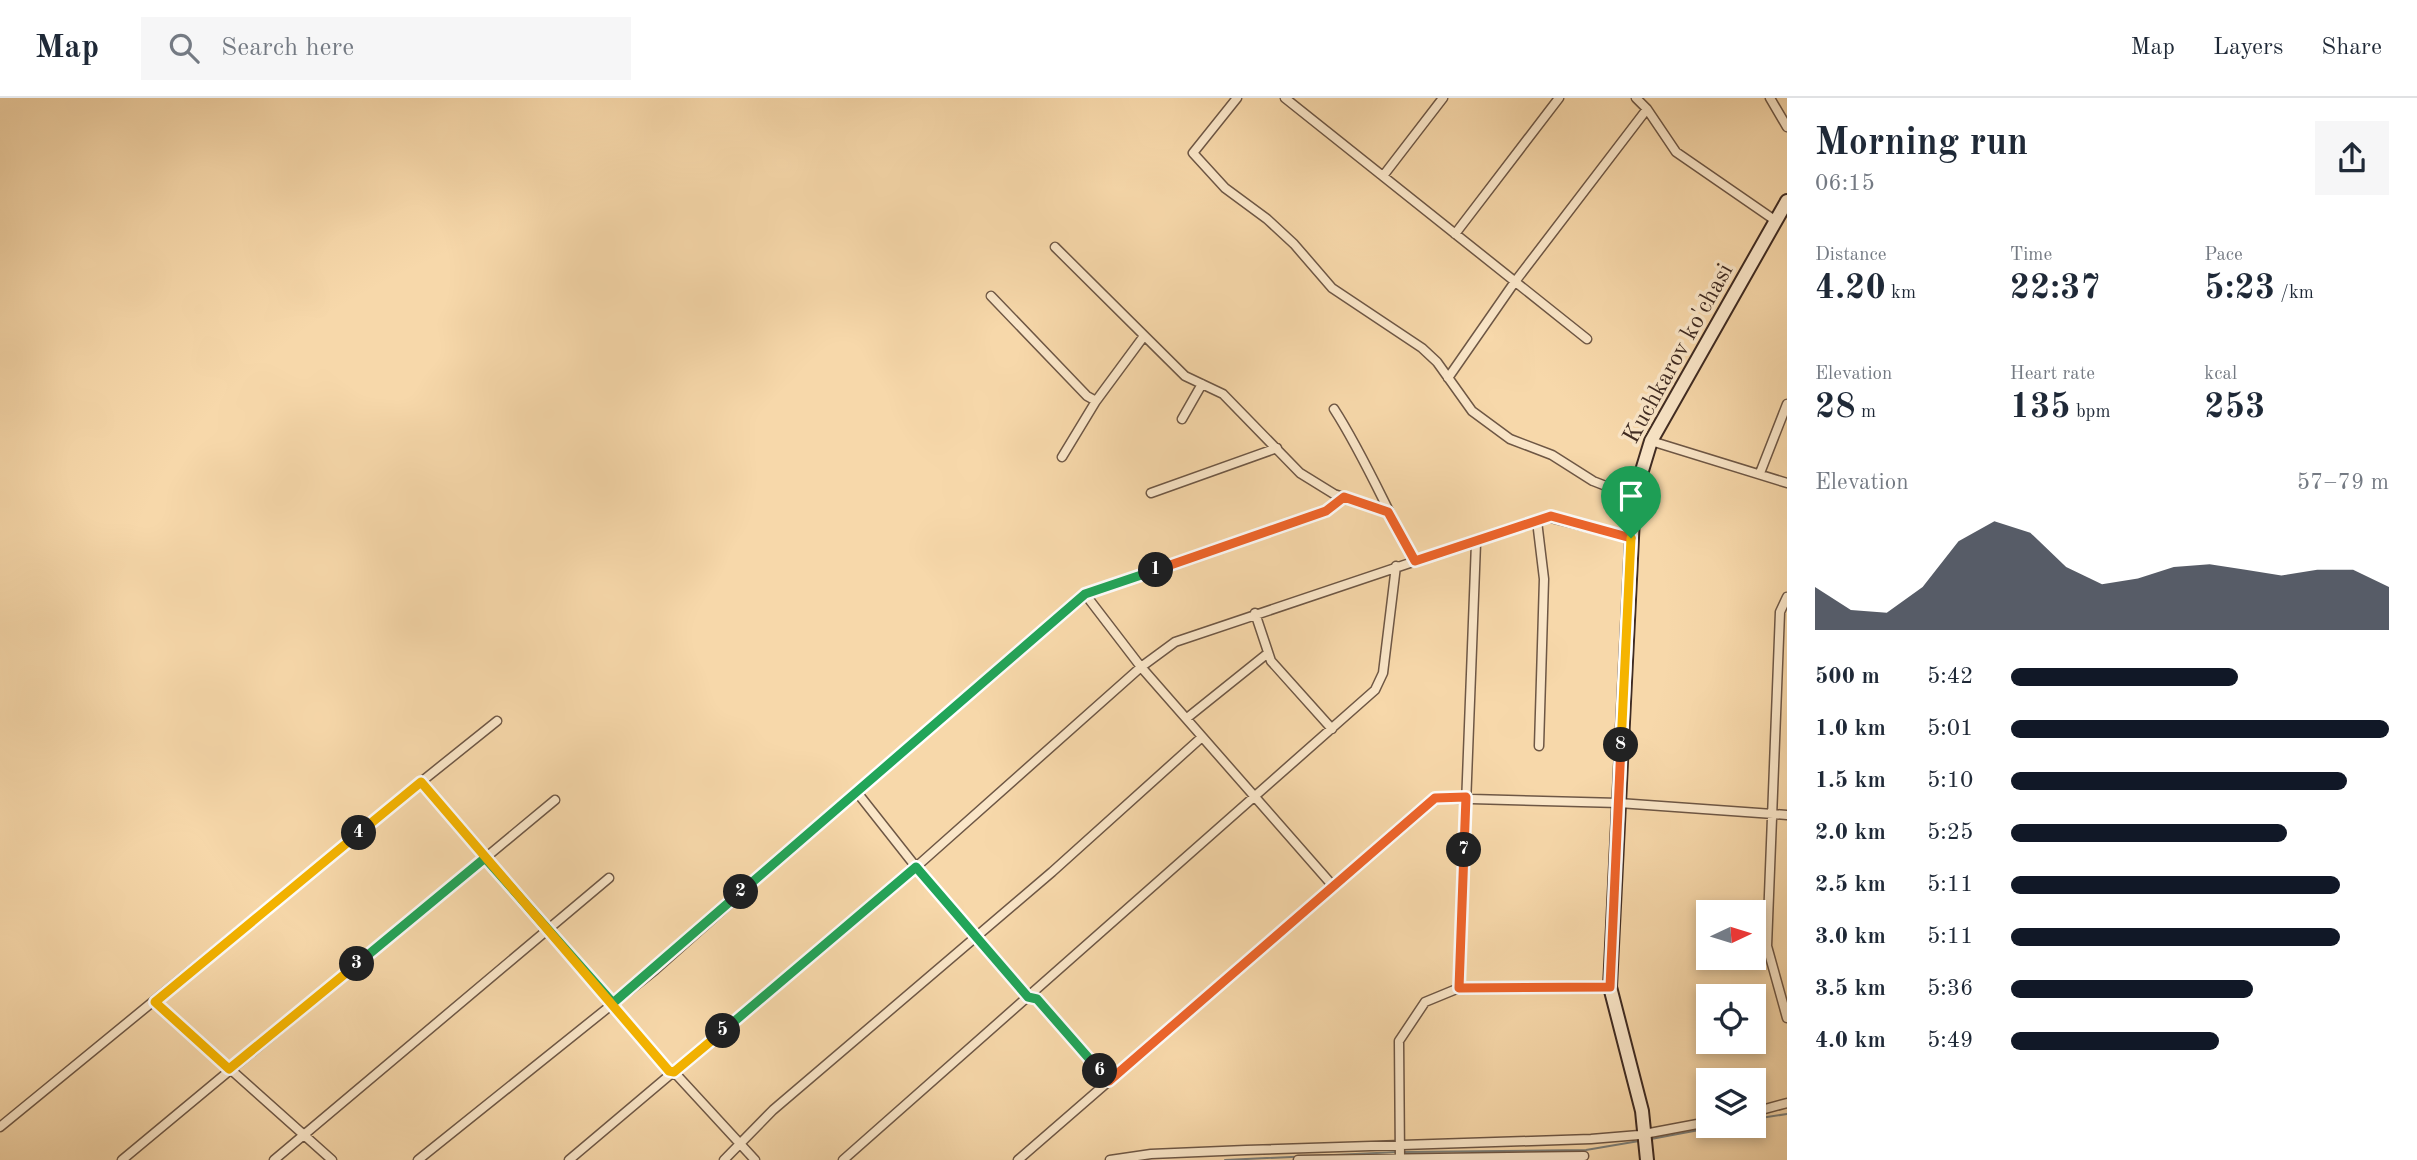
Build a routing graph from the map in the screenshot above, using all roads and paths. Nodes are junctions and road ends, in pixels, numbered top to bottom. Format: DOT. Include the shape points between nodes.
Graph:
graph roads {
  1 [pos="1237,98"];
  2 [pos="1285,98"];
  3 [pos="1443,98"];
  4 [pos="1559,98"];
  5 [pos="1636,98"];
  6 [pos="1770,98"];
  7 [pos="1647,108"];
  8 [pos="1787,127"];
  9 [pos="1383,176"];
  10 [pos="1787,201"];
  11 [pos="1776,221"];
  12 [pos="1455,234"];
  13 [pos="1055,247"];
  14 [pos="1514,282"];
  15 [pos="991,296"];
  16 [pos="1144,336"];
  17 [pos="1587,339"];
  18 [pos="1448,378"];
  19 [pos="1202,384"];
  20 [pos="1096,401"];
  21 [pos="1787,404"];
  22 [pos="1334,409"];
  23 [pos="1182,419"];
  24 [pos="1651,441"];
  25 [pos="1277,447"];
  26 [pos="1062,457"];
  27 [pos="1760,473"];
  28 [pos="1787,483"];
  29 [pos="1151,493"];
  30 [pos="1344,497"];
  31 [pos="1634,497"];
  32 [pos="1388,512"];
  33 [pos="1537,521"];
  34 [pos="1631,538"];
  35 [pos="1476,543"];
  36 [pos="1415,561"];
  37 [pos="1396,566"];
  38 [pos="1085,594"];
  39 [pos="1787,597"];
  40 [pos="1255,613"];
  41 [pos="1268,653"];
  42 [pos="1141,667"];
  43 [pos="1187,718"];
  44 [pos="497,721"];
  45 [pos="1332,729"];
  46 [pos="1202,737"];
  47 [pos="1539,746"];
  48 [pos="421,782"];
  49 [pos="856,791"];
  50 [pos="1255,796"];
  51 [pos="1466,797"];
  52 [pos="555,800"];
  53 [pos="1619,803"];
  54 [pos="1772,814"];
  55 [pos="1787,815"];
  56 [pos="485,858"];
  57 [pos="916,867"];
  58 [pos="609,878"];
  59 [pos="1332,886"];
  60 [pos="547,930"];
  61 [pos="977,937"];
  62 [pos="1610,987"];
  63 [pos="1459,988"];
  64 [pos="1028,997"];
  65 [pos="155,1002"];
  66 [pos="613,1003"];
  67 [pos="1787,1018"];
  68 [pos="229,1069"];
  69 [pos="674,1072"];
  70 [pos="1109,1081"];
  71 [pos="1787,1103"];
  72 [pos="1766,1109"];
  73 [pos="1696,1124"];
  74 [pos="0,1127"];
  75 [pos="1645,1133"];
  76 [pos="304,1136"];
  77 [pos="742,1145"];
  78 [pos="1400,1145"];
  79 [pos="1646,1155"];
  80 [pos="1584,1156"];
  81 [pos="1400,1158"];
  82 [pos="122,1160"];
  83 [pos="274,1160"];
  84 [pos="332,1160"];
  85 [pos="418,1160"];
  86 [pos="569,1160"];
  87 [pos="724,1160"];
  88 [pos="755,1160"];
  89 [pos="843,1160"];
  90 [pos="1018,1160"];
  91 [pos="1110,1160"];
  92 [pos="1298,1160"];
  1 -- 18 [label="street" via="1193,154 1225,188 1294,244 1332,288 1422,348"];
  2 -- 9 [label="street"];
  3 -- 9 [label="street"];
  4 -- 12 [label="street"];
  5 -- 7 [label="street"];
  6 -- 8 [label="street"];
  7 -- 11 [label="street" via="1676,152"];
  7 -- 14 [label="street"];
  9 -- 12 [label="street"];
  10 -- 11 [label="main road, Kuchkarov ko'chasi"];
  11 -- 24 [label="main road, Kuchkarov ko'chasi"];
  12 -- 14 [label="street"];
  13 -- 16 [label="street"];
  14 -- 17 [label="street"];
  14 -- 18 [label="street"];
  15 -- 20 [label="street"];
  16 -- 19 [label="street" via="1185,376"];
  16 -- 20 [label="street"];
  18 -- 31 [label="street" via="1472,411 1510,439"];
  19 -- 23 [label="street"];
  19 -- 25 [label="street" via="1223,394"];
  20 -- 26 [label="street"];
  21 -- 27 [label="street"];
  22 -- 32 [label="street" via="1354,439"];
  24 -- 27 [label="street"];
  24 -- 31 [label="main road, Kuchkarov ko'chasi"];
  25 -- 29 [label="street"];
  25 -- 30 [label="street" via="1300,473"];
  27 -- 28 [label="street"];
  30 -- 32 [label="street"];
  30 -- 38 [label="street" via="1326,511"];
  31 -- 34 [label="main road, Kuchkarov ko'chasi"];
  32 -- 36 [label="street"];
  33 -- 34 [label="street" via="1554,516"];
  33 -- 35 [label="street"];
  33 -- 47 [label="street" via="1544,579"];
  34 -- 53 [label="main road, Kuchkarov ko'chasi"];
  35 -- 36 [label="street"];
  35 -- 51 [label="street"];
  36 -- 37 [label="street"];
  37 -- 40 [label="street"];
  37 -- 45 [label="street" via="1380,683"];
  38 -- 42 [label="street"];
  38 -- 49 [label="street"];
  39 -- 54 [label="street" via="1780,612"];
  40 -- 41 [label="street"];
  40 -- 42 [label="street" via="1175,642"];
  41 -- 43 [label="street"];
  41 -- 45 [label="street" via="1285,679"];
  42 -- 43 [label="street"];
  42 -- 57 [label="street"];
  43 -- 46 [label="street"];
  44 -- 48 [label="street"];
  45 -- 50 [label="street"];
  46 -- 50 [label="street"];
  46 -- 61 [label="street"];
  48 -- 56 [label="street"];
  48 -- 65 [label="street"];
  49 -- 57 [label="street"];
  49 -- 66 [label="street"];
  50 -- 59 [label="street"];
  50 -- 64 [label="street"];
  51 -- 53 [label="street"];
  51 -- 59 [label="street" via="1435,798"];
  51 -- 63 [label="street"];
  52 -- 56 [label="street"];
  53 -- 54 [label="street"];
  53 -- 62 [label="main road, Kuchkarov ko'chasi"];
  54 -- 55 [label="street"];
  54 -- 67 [label="street" via="1767,946"];
  56 -- 60 [label="street"];
  56 -- 68 [label="street"];
  57 -- 61 [label="street"];
  57 -- 69 [label="street"];
  58 -- 60 [label="street"];
  59 -- 70 [label="street"];
  60 -- 66 [label="street"];
  60 -- 76 [label="street"];
  61 -- 64 [label="street"];
  61 -- 77 [label="street" via="773,1110"];
  62 -- 63 [label="street"];
  62 -- 75 [label="main road, Kuchkarov ko'chasi"];
  63 -- 78 [label="street" via="1424,1002 1402,1033"];
  64 -- 70 [label="street" via="1037,999"];
  64 -- 89 [label="street"];
  65 -- 68 [label="street"];
  65 -- 74 [label="street"];
  66 -- 69 [label="street"];
  66 -- 85 [label="street"];
  68 -- 76 [label="street"];
  68 -- 82 [label="street"];
  69 -- 77 [label="street"];
  69 -- 86 [label="street"];
  70 -- 90 [label="street"];
  71 -- 72 [label="street"];
  73 -- 75 [label="street"];
  75 -- 78 [label="street"];
  75 -- 79 [label="main road, Kuchkarov ko'chasi"];
  76 -- 83 [label="street"];
  76 -- 84 [label="street"];
  77 -- 87 [label="street"];
  77 -- 88 [label="street"];
  78 -- 81 [label="street"];
  78 -- 91 [label="street" via="1151,1154"];
  80 -- 81 [label="street"];
  81 -- 92 [label="street"];
}
